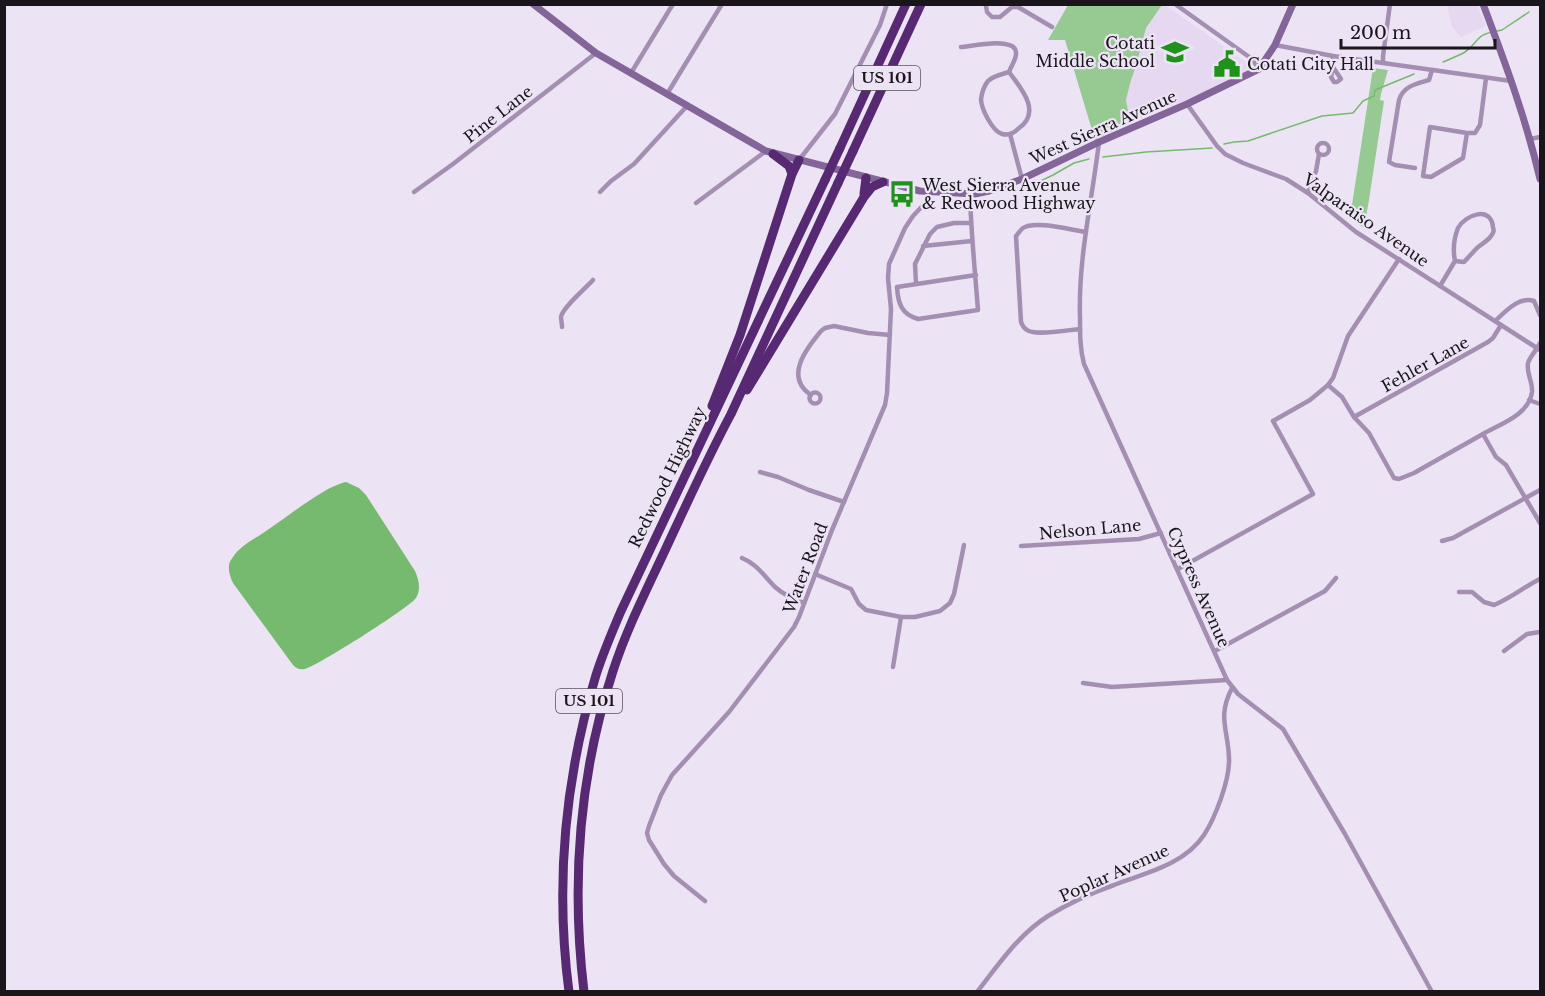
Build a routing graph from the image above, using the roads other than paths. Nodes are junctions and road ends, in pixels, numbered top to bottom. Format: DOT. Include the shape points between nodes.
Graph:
graph roads {
  1 [pos="533,4"];
  2 [pos="673,4"];
  3 [pos="722,4"];
  4 [pos="887,4"];
  5 [pos="906,4"];
  6 [pos="921,4"];
  7 [pos="987,4"];
  8 [pos="1175,4"];
  9 [pos="1293,4"];
  10 [pos="1390,4"];
  11 [pos="1483,4"];
  12 [pos="1017,6"];
  13 [pos="1052,27"];
  14 [pos="1275,45"];
  15 [pos="962,48"];
  16 [pos="596,52"];
  17 [pos="1334,56"];
  18 [pos="1383,62"];
  19 [pos="1334,67"];
  20 [pos="1259,69"];
  21 [pos="1432,70"];
  22 [pos="1009,72"];
  23 [pos="631,73"];
  24 [pos="1486,78"];
  25 [pos="1511,81"];
  26 [pos="667,94"];
  27 [pos="1187,104"];
  28 [pos="687,106"];
  29 [pos="1467,133"];
  30 [pos="1010,134"];
  31 [pos="1540,137"];
  32 [pos="1530,139"];
  33 [pos="1099,142"];
  34 [pos="769,153"];
  35 [pos="1319,154"];
  36 [pos="800,160"];
  37 [pos="1415,168"];
  38 [pos="792,174"];
  39 [pos="866,178"];
  40 [pos="1022,179"];
  41 [pos="1540,179"];
  42 [pos="884,182"];
  43 [pos="414,192"];
  44 [pos="600,192"];
  45 [pos="930,193"];
  46 [pos="1308,193"];
  47 [pos="970,194"];
  48 [pos="864,196"];
  49 [pos="696,203"];
  50 [pos="971,223"];
  51 [pos="1086,232"];
  52 [pos="972,241"];
  53 [pos="923,246"];
  54 [pos="1399,259"];
  55 [pos="1455,261"];
  56 [pos="976,275"];
  57 [pos="593,280"];
  58 [pos="916,284"];
  59 [pos="1440,286"];
  60 [pos="1540,315"];
  61 [pos="1495,321"];
  62 [pos="1501,325"];
  63 [pos="562,327"];
  64 [pos="1080,329"];
  65 [pos="890,334"];
  66 [pos="1540,347"];
  67 [pos="1328,385"];
  68 [pos="810,395"];
  69 [pos="1529,400"];
  70 [pos="1540,404"];
  71 [pos="731,414"];
  72 [pos="1354,417"];
  73 [pos="1483,434"];
  74 [pos="697,450"];
  75 [pos="760,472"];
  76 [pos="1540,490"];
  77 [pos="1527,498"];
  78 [pos="844,502"];
  79 [pos="1540,523"];
  80 [pos="1161,533"];
  81 [pos="1442,541"];
  82 [pos="964,545"];
  83 [pos="1021,546"];
  84 [pos="742,558"];
  85 [pos="1178,569"];
  86 [pos="815,574"];
  87 [pos="1336,578"];
  88 [pos="1540,579"];
  89 [pos="1459,592"];
  90 [pos="804,603"];
  91 [pos="901,617"];
  92 [pos="1540,632"];
  93 [pos="1215,651"];
  94 [pos="1504,651"];
  95 [pos="893,667"];
  96 [pos="1227,680"];
  97 [pos="1083,683"];
  98 [pos="1232,688"];
  99 [pos="705,901"];
  100 [pos="569,992"];
  101 [pos="584,992"];
  102 [pos="977,992"];
  103 [pos="1432,992"];
  1 -- 16 [label="main road, West Sierra Avenue"];
  2 -- 23 [label="street"];
  3 -- 26 [label="street"];
  4 -- 36 [label="street" via="835,114"];
  5 -- 74 [label="highway, Redwood Highway / US 101, bridge"];
  6 -- 71 [label="highway, Redwood Highway / US 101, bridge"];
  7 -- 12 [label="street" via="992,17 1000,17"];
  8 -- 20 [label="street" via="1252,59"];
  9 -- 14 [label="main road"];
  10 -- 18 [label="street"];
  11 -- 25 [label="main road"];
  12 -- 13 [label="street"];
  14 -- 17 [label="street"];
  14 -- 20 [label="main road"];
  15 -- 22 [label="street" via="1013,45 1017,51"];
  16 -- 23 [label="main road, West Sierra Avenue"];
  16 -- 43 [label="street, Pine Lane"];
  17 -- 18 [label="street"];
  17 -- 19 [label="street"];
  18 -- 21 [label="street"];
  20 -- 27 [label="main road, West Sierra Avenue"];
  21 -- 24 [label="street"];
  21 -- 37 [label="street" via="1429,80 1406,88 1399,100 1389,162"];
  22 -- 30 [label="street" via="1027,96 1029,116 1024,125"];
  22 -- 30 [label="street" via="989,80 981,101 992,126 1002,134"];
  23 -- 26 [label="main road, West Sierra Avenue"];
  24 -- 25 [label="street"];
  24 -- 29 [label="street" via="1480,125 1475,133"];
  25 -- 32 [label="main road"];
  26 -- 28 [label="main road, West Sierra Avenue"];
  27 -- 33 [label="main road, West Sierra Avenue"];
  27 -- 46 [label="street, Valparaiso Avenue" via="1226,154"];
  28 -- 34 [label="main road, West Sierra Avenue"];
  28 -- 44 [label="street" via="634,164"];
  29 -- 29 [label="street" via="1463,158 1431,177 1423,176 1430,128"];
  30 -- 40 [label="street"];
  31 -- 32 [label="street"];
  32 -- 41 [label="main road"];
  33 -- 40 [label="main road, West Sierra Avenue"];
  33 -- 51 [label="street, Cypress Avenue"];
  34 -- 36 [label="main road, West Sierra Avenue"];
  34 -- 38 [label="highway" via="789,166"];
  34 -- 49 [label="street"];
  35 -- 46 [label="street"];
  36 -- 38 [label="highway"];
  36 -- 39 [label="main road, West Sierra Avenue"];
  38 -- 74 [label="highway" via="740,335"];
  39 -- 42 [label="main road, West Sierra Avenue"];
  39 -- 48 [label="highway"];
  40 -- 47 [label="main road, West Sierra Avenue"];
  42 -- 45 [label="main road, West Sierra Avenue"];
  42 -- 48 [label="highway"];
  45 -- 47 [label="main road, West Sierra Avenue"];
  45 -- 65 [label="street, Water Road" via="905,228 889,264"];
  46 -- 54 [label="street, Valparaiso Avenue" via="1356,232"];
  47 -- 50 [label="street"];
  48 -- 71 [label="highway"];
  50 -- 52 [label="street"];
  50 -- 53 [label="street" via="937,226"];
  51 -- 64 [label="street, Cypress Avenue" via="1079,283"];
  51 -- 64 [label="street" via="1030,225 1016,236 1024,328 1028,332"];
  52 -- 53 [label="street"];
  52 -- 56 [label="street"];
  53 -- 58 [label="street" via="915,264"];
  54 -- 59 [label="street, Valparaiso Avenue"];
  54 -- 67 [label="street" via="1348,336"];
  55 -- 55 [label="street" via="1464,262 1491,237 1493,225 1487,215 1473,215 1459,226"];
  55 -- 59 [label="street"];
  56 -- 58 [label="street"];
  56 -- 58 [label="street" via="978,310 918,319 901,310 897,287"];
  57 -- 63 [label="street" via="566,306 561,315"];
  59 -- 61 [label="street, Valparaiso Avenue"];
  60 -- 61 [label="street" via="1534,301 1525,300"];
  61 -- 62 [label="street, Valparaiso Avenue"];
  62 -- 66 [label="street, Valparaiso Avenue"];
  62 -- 72 [label="street, Fehler Lane" via="1488,342"];
  64 -- 80 [label="street, Cypress Avenue" via="1084,364"];
  65 -- 68 [label="street" via="837,326 825,328 797,370 801,386"];
  65 -- 78 [label="street, Water Road" via="885,405"];
  66 -- 69 [label="street" via="1528,364 1532,392"];
  67 -- 72 [label="street" via="1342,397"];
  67 -- 85 [label="street" via="1272,421 1313,494"];
  69 -- 70 [label="street"];
  69 -- 73 [label="street" via="1521,412"];
  71 -- 101 [label="highway, Redwood Highway / US 101" via="638,607 598,725 583,802 578,871 578,939"];
  72 -- 73 [label="street" via="1369,433 1395,478 1400,479"];
  73 -- 77 [label="street"];
  74 -- 100 [label="highway, Redwood Highway / US 101" via="621,611 597,673 579,738 564,849 562,906"];
  75 -- 78 [label="street"];
  76 -- 77 [label="street"];
  77 -- 79 [label="street"];
  77 -- 81 [label="street"];
  78 -- 86 [label="street, Water Road"];
  80 -- 83 [label="street, Nelson Lane" via="1139,539"];
  80 -- 85 [label="street, Cypress Avenue"];
  82 -- 91 [label="street" via="950,603 936,612"];
  84 -- 90 [label="street" via="756,566 784,594"];
  85 -- 93 [label="street, Cypress Avenue"];
  86 -- 90 [label="street, Water Road"];
  86 -- 91 [label="street" via="851,589 866,610"];
  87 -- 93 [label="street" via="1325,591"];
  88 -- 89 [label="street" via="1494,605 1472,592"];
  90 -- 99 [label="street, Water Road" via="786,639 729,712 672,775 648,826 649,840 664,864"];
  91 -- 95 [label="street"];
  92 -- 94 [label="street" via="1527,634"];
  93 -- 96 [label="street, Cypress Avenue"];
  96 -- 97 [label="street" via="1112,687"];
  96 -- 98 [label="street, Cypress Avenue"];
  98 -- 102 [label="street, Poplar Avenue" via="1224,707 1228,773 1203,837 1171,863 1094,892 1032,927"];
  98 -- 103 [label="street, Cypress Avenue" via="1283,729"];
}
